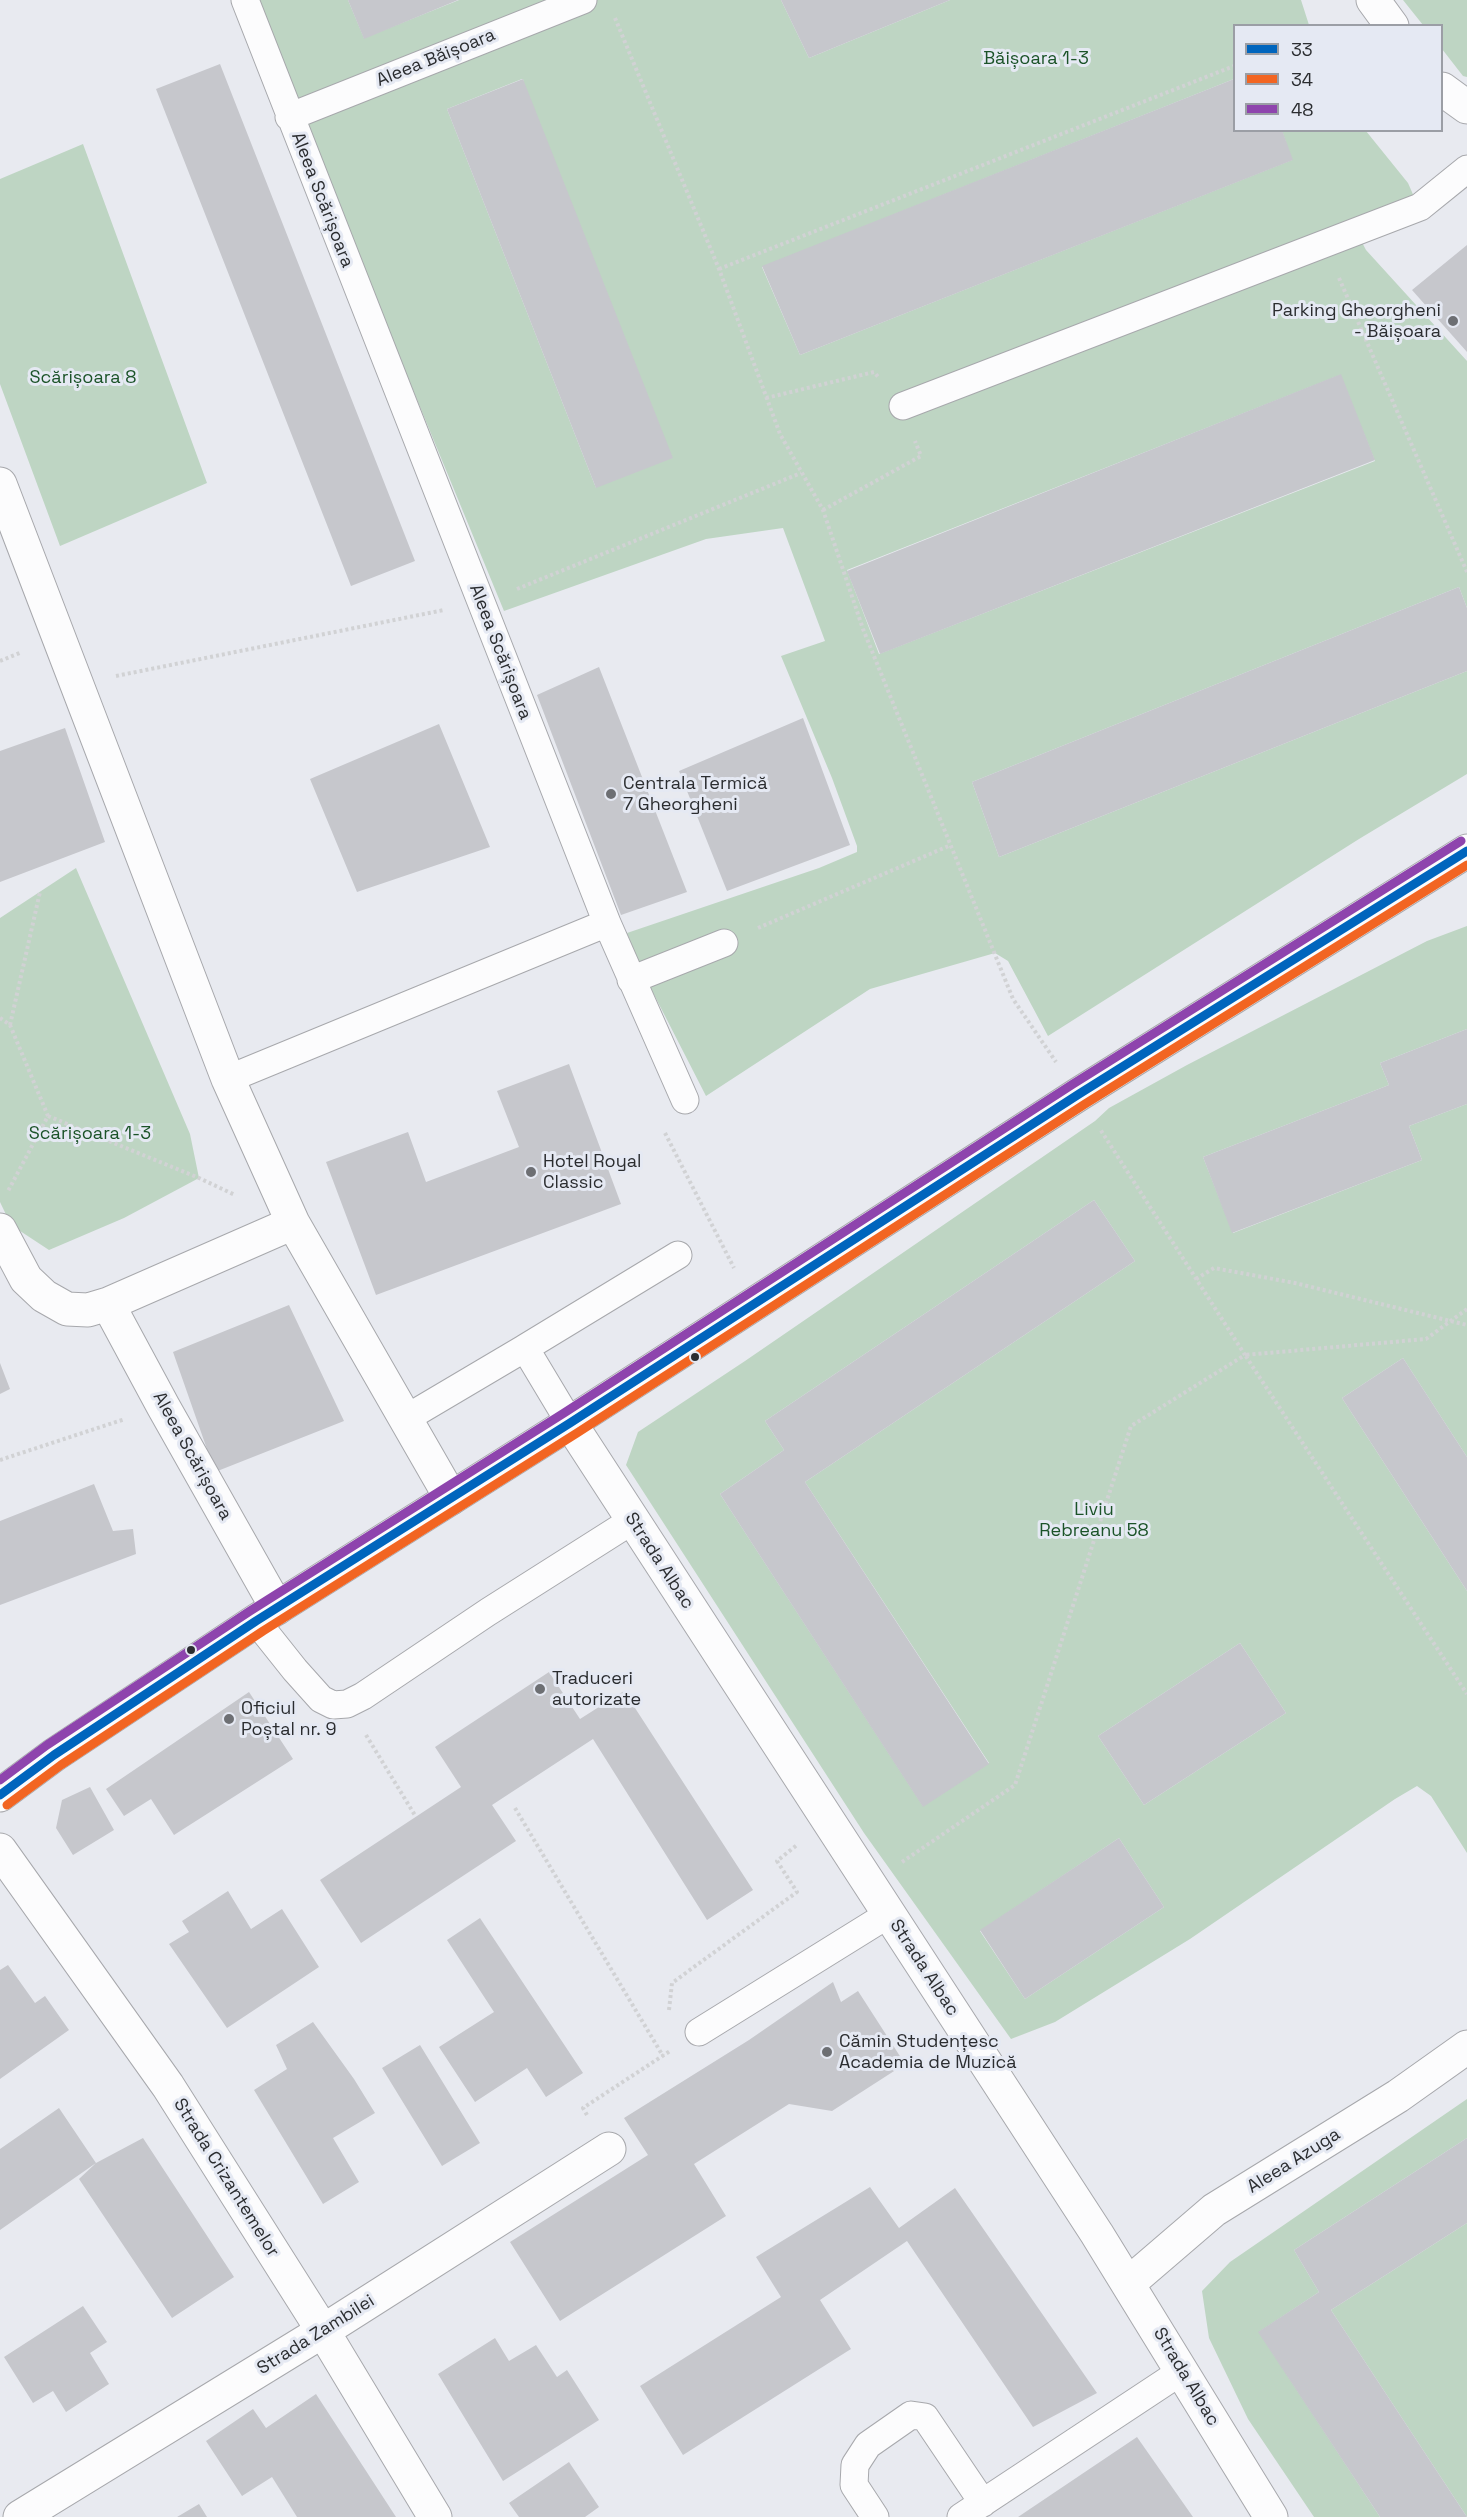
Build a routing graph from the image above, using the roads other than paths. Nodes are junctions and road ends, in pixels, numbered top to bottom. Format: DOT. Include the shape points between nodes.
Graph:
graph roads {
  1 [pos="245,0"];
  2 [pos="583,0"];
  3 [pos="1373,0"];
  4 [pos="1391,24"];
  5 [pos="1443,90"];
  6 [pos="1467,107"];
  7 [pos="289,117"];
  8 [pos="1467,169"];
  9 [pos="903,406"];
  10 [pos="0,484"];
  11 [pos="1467,851"];
  12 [pos="607,922"];
  13 [pos="724,943"];
  14 [pos="631,980"];
  15 [pos="228,1079"];
  16 [pos="685,1100"];
  17 [pos="293,1224"];
  18 [pos="0,1230"];
  19 [pos="678,1256"];
  20 [pos="108,1304"];
  21 [pos="525,1348"];
  22 [pos="405,1419"];
  23 [pos="570,1424"];
  24 [pos="451,1498"];
  25 [pos="633,1520"];
  26 [pos="267,1614"];
  27 [pos="0,1795"];
  28 [pos="0,1850"];
  29 [pos="888,1914"];
  30 [pos="699,2032"];
  31 [pos="1467,2048"];
  32 [pos="609,2149"];
  33 [pos="1129,2283"];
  34 [pos="323,2331"];
  35 [pos="1182,2371"];
  36 [pos="972,2510"];
  37 [pos="20,2517"];
  38 [pos="435,2517"];
  39 [pos="875,2517"];
  40 [pos="1271,2517"];
  1 -- 7 [label="lane, Aleea Scărișoara"];
  2 -- 7 [label="lane, Aleea Băișoara"];
  3 -- 4 [label="street"];
  5 -- 6 [label="street"];
  7 -- 12 [label="lane, Aleea Scărișoara"];
  8 -- 9 [label="lane" via="1420,207"];
  10 -- 15 [label="street"];
  11 -- 23 [label="street" via="1079,1094"];
  12 -- 14 [label="lane, Aleea Scărișoara"];
  12 -- 15 [label="lane"];
  13 -- 14 [label="lane"];
  14 -- 16 [label="lane, Aleea Scărișoara"];
  15 -- 17 [label="street"];
  17 -- 20 [label="street"];
  17 -- 22 [label="street"];
  18 -- 20 [label="street" via="26,1280 44,1296 67,1309 88,1310"];
  19 -- 21 [label="lane"];
  20 -- 26 [label="street, Aleea Scărișoara"];
  21 -- 22 [label="lane"];
  21 -- 23 [label="lane"];
  22 -- 24 [label="street"];
  23 -- 24 [label="street"];
  23 -- 25 [label="street, Strada Albac"];
  24 -- 26 [label="street"];
  25 -- 26 [label="lane" via="347,1704 333,1705 321,1699 295,1670"];
  25 -- 29 [label="street, Strada Albac"];
  26 -- 27 [label="street"];
  28 -- 34 [label="street, Strada Crizantemelor" via="168,2086"];
  29 -- 30 [label="lane"];
  29 -- 33 [label="street, Strada Albac"];
  31 -- 33 [label="street, Aleea Azuga" via="1214,2211"];
  32 -- 34 [label="street, Strada Zambilei"];
  33 -- 35 [label="street, Strada Albac"];
  34 -- 37 [label="street, Strada Zambilei"];
  34 -- 38 [label="street, Strada Crizantemelor"];
  35 -- 36 [label="lane"];
  35 -- 40 [label="street, Strada Albac"];
  36 -- 39 [label="lane" via="925,2417 911,2415 868,2445 855,2465 854,2485"];
}
